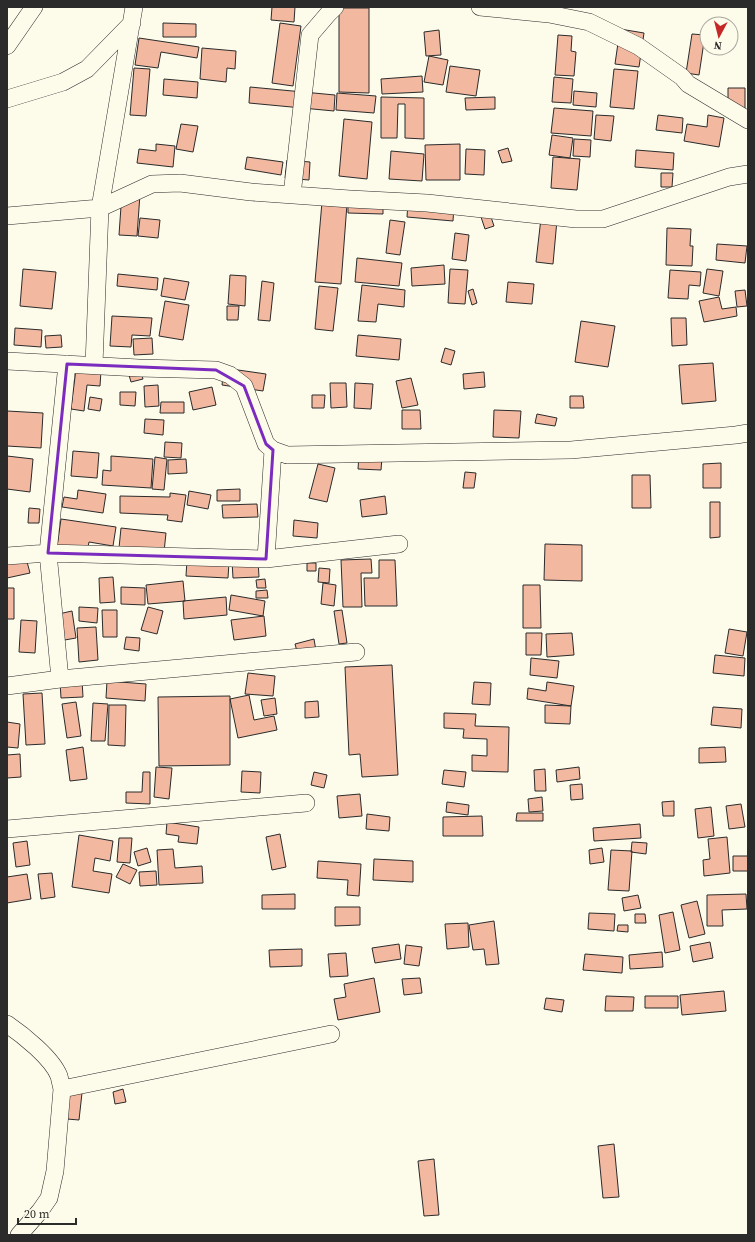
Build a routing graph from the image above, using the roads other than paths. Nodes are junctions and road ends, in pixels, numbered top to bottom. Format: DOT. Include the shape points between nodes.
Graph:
graph roads {
  1 [pos="34,7"];
  2 [pos="335,7"];
  3 [pos="480,7"];
  4 [pos="133,15"];
  5 [pos="7,46"];
  6 [pos="7,99"];
  7 [pos="748,120"];
  8 [pos="748,174"];
  9 [pos="292,195"];
  10 [pos="100,208"];
  11 [pos="7,216"];
  12 [pos="7,361"];
  13 [pos="67,364"];
  14 [pos="94,365"];
  15 [pos="748,433"];
  16 [pos="273,450"];
  17 [pos="399,544"];
  18 [pos="48,554"];
  19 [pos="7,556"];
  20 [pos="266,559"];
  21 [pos="356,652"];
  22 [pos="60,679"];
  23 [pos="7,686"];
  24 [pos="306,803"];
  25 [pos="7,829"];
  26 [pos="7,1024"];
  27 [pos="331,1034"];
  28 [pos="62,1088"];
  29 [pos="19,1235"];
  1 -- 5 [label="street"];
  2 -- 9 [label="street" via="310,35"];
  3 -- 7 [label="street" via="549,14 589,22 638,46 688,84"];
  4 -- 6 [label="street" via="87,69 63,82"];
  4 -- 10 [label="street"];
  8 -- 9 [label="street" via="729,177 603,219 427,203"];
  9 -- 10 [label="street" via="180,183 152,184"];
  10 -- 11 [label="street"];
  10 -- 14 [label="street"];
  12 -- 13 [label="street"];
  13 -- 14 [label="street"];
  13 -- 18 [label="street"];
  14 -- 16 [label="street" via="216,370 230,375 244,386 266,444"];
  15 -- 16 [label="street" via="571,450 287,455"];
  16 -- 20 [label="street"];
  17 -- 20 [label="street"];
  18 -- 19 [label="street"];
  18 -- 20 [label="street"];
  18 -- 22 [label="street"];
  21 -- 22 [label="street"];
  22 -- 23 [label="street"];
  24 -- 25 [label="street"];
  26 -- 28 [label="street" via="30,1040 50,1062 59,1075"];
  27 -- 28 [label="street"];
  28 -- 29 [label="street" via="55,1171 49,1198"];
}
